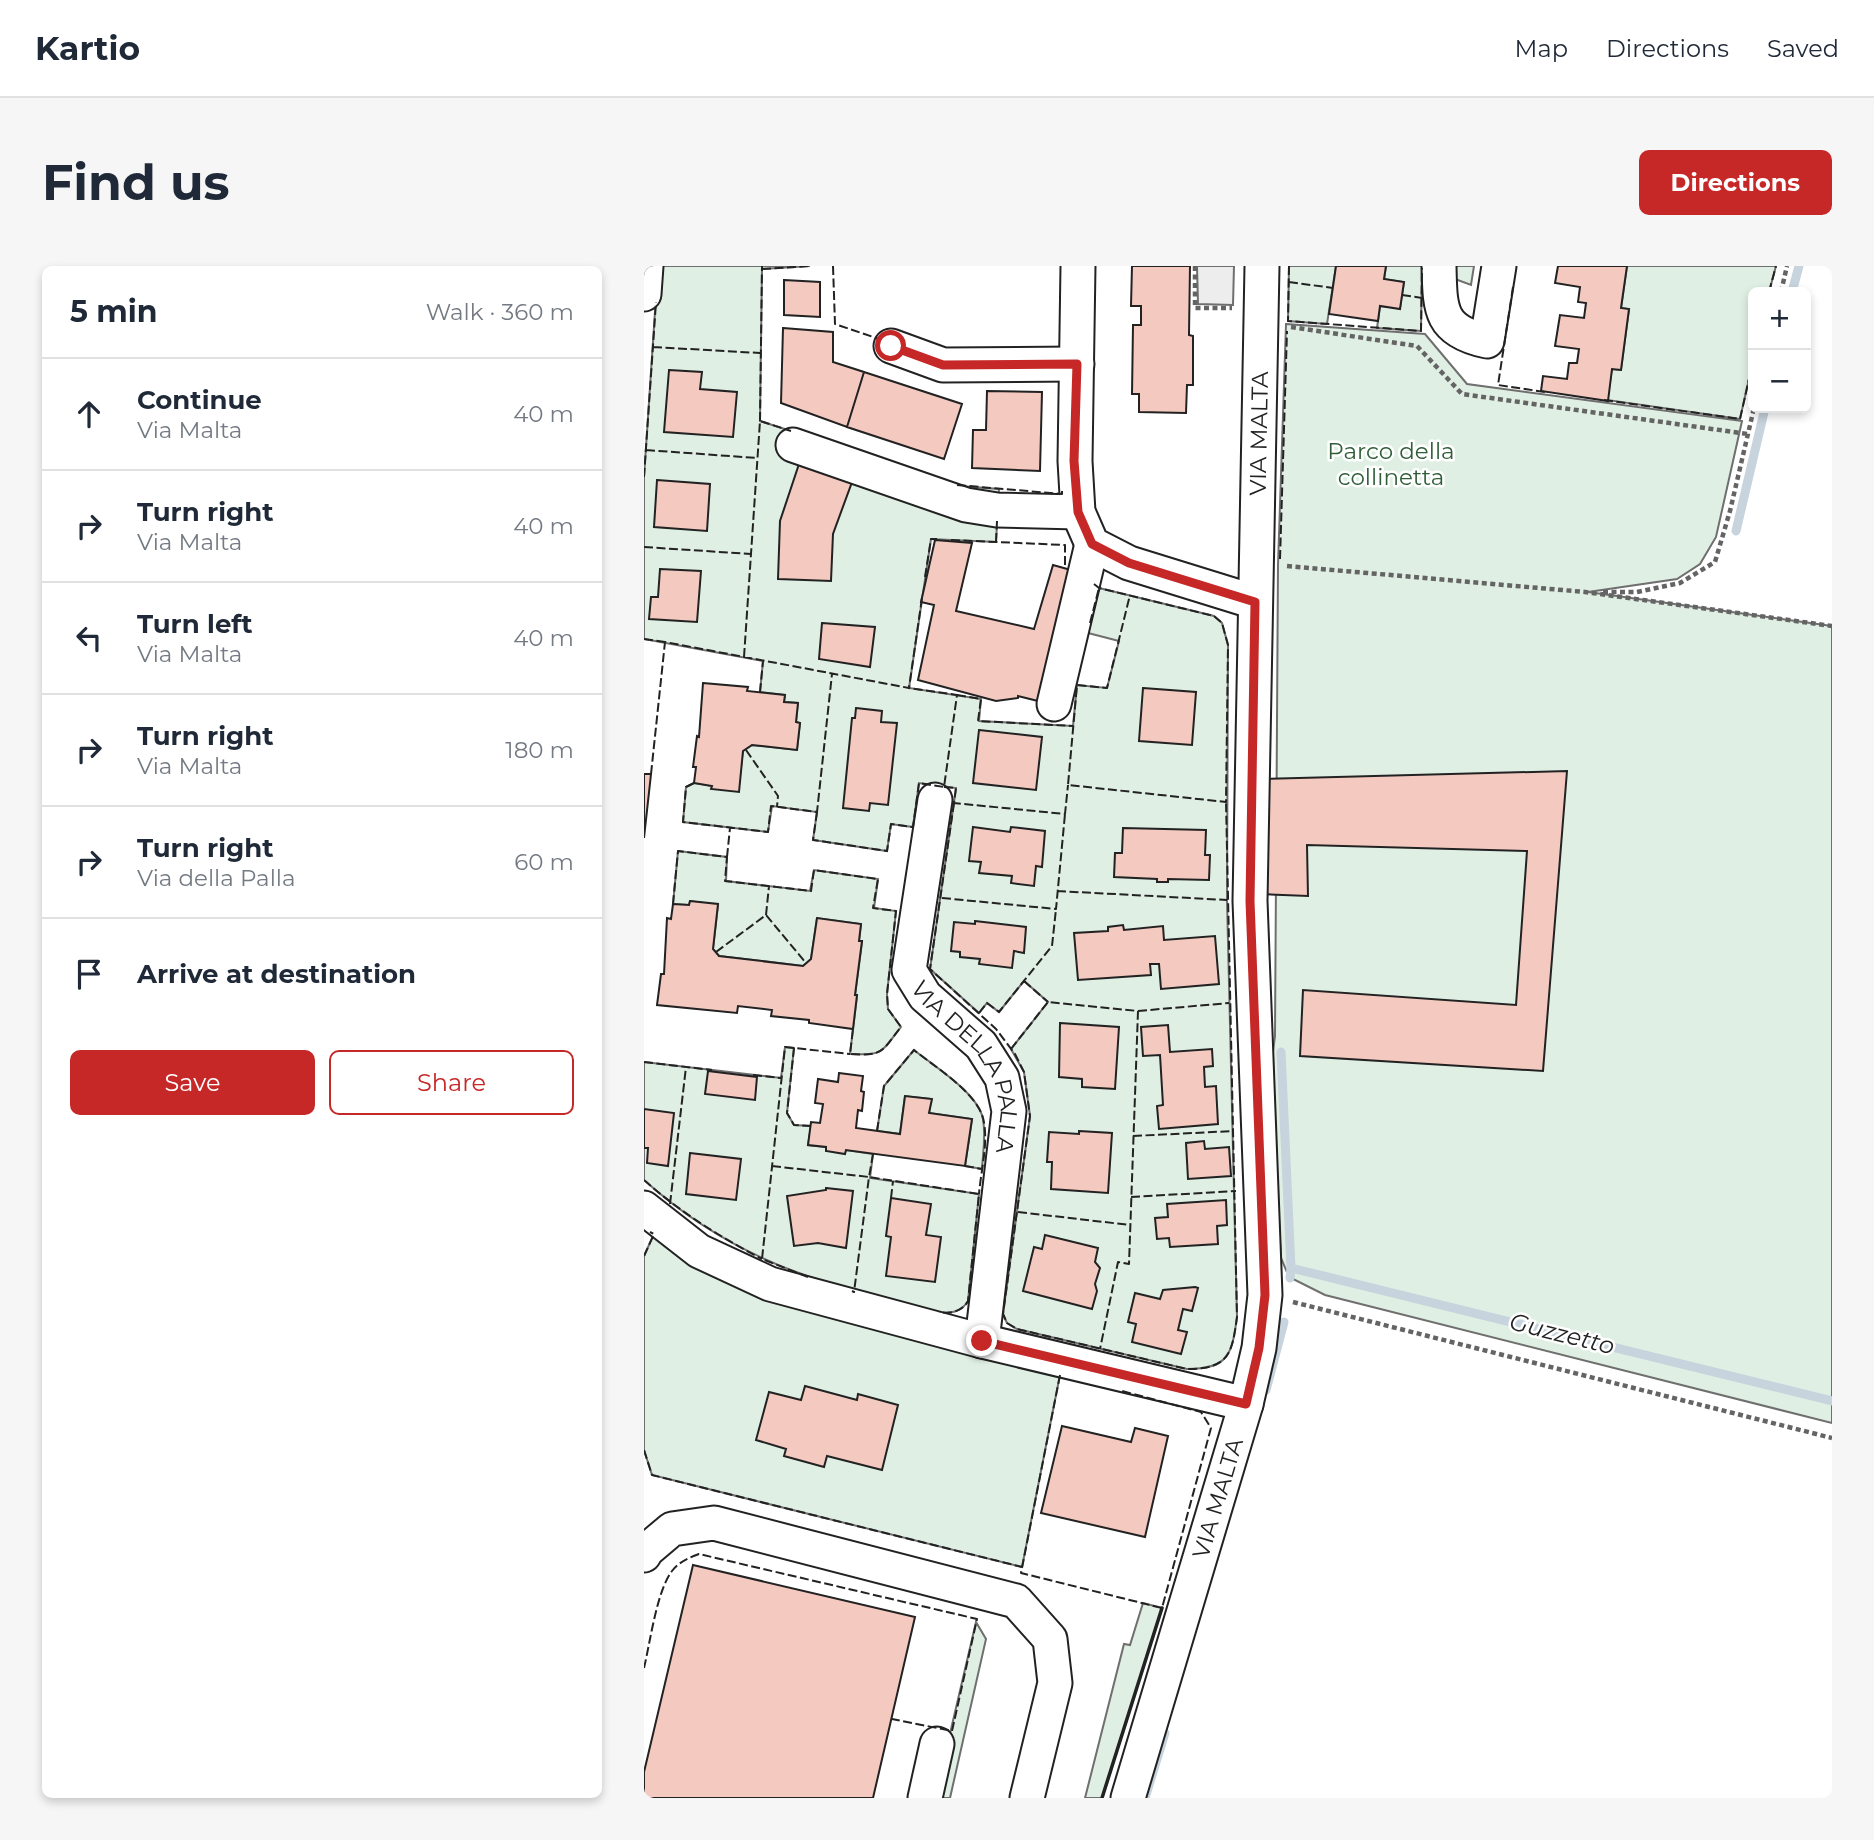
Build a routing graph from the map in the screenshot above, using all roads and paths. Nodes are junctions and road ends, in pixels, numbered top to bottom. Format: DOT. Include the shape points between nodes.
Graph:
graph roads {
  1 [pos="646,266"];
  2 [pos="1079,266"];
  3 [pos="1195,266"];
  4 [pos="1262,266"];
  5 [pos="1439,266"];
  6 [pos="1499,266"];
  7 [pos="1787,266"];
  8 [pos="1782,287"];
  9 [pos="644,294"];
  10 [pos="1240,308"];
  11 [pos="1279,325"];
  12 [pos="891,346"];
  13 [pos="1077,364"];
  14 [pos="1753,413"];
  15 [pos="1748,434"];
  16 [pos="793,445"];
  17 [pos="1078,512"];
  18 [pos="1092,544"];
  19 [pos="1278,565"];
  20 [pos="1585,592"];
  21 [pos="1255,602"];
  22 [pos="1832,626"];
  23 [pos="1054,704"];
  24 [pos="935,800"];
  25 [pos="644,1208"];
  26 [pos="1265,1295"];
  27 [pos="982,1341"];
  28 [pos="1246,1404"];
  29 [pos="1832,1438"];
  30 [pos="644,1555"];
  31 [pos="937,1744"];
  32 [pos="925,1798"];
  33 [pos="1027,1798"];
  34 [pos="1128,1798"];
  1 -- 9 [label="street"];
  2 -- 13 [label="street"];
  3 -- 10 [label="path" via="1195,308"];
  4 -- 21 [label="street, VIA MALTA"];
  5 -- 6 [label="street" via="1446,321 1466,337 1487,341"];
  7 -- 8 [label="path"];
  11 -- 15 [label="path" via="1417,345 1462,394"];
  12 -- 13 [label="street" via="943,365"];
  13 -- 17 [label="street" via="1074,461"];
  14 -- 15 [label="path"];
  15 -- 20 [label="path" via="1715,562 1681,583 1637,592"];
  16 -- 17 [label="street" via="966,505"];
  17 -- 18 [label="street"];
  18 -- 21 [label="street" via="1129,563"];
  18 -- 23 [label="street"];
  19 -- 20 [label="path"];
  20 -- 22 [label="path"];
  21 -- 26 [label="street, VIA MALTA" via="1250,901"];
  24 -- 27 [label="street, VIA DELLA PALLA" via="909,970 925,996 981,1045 1002,1078 1009,1111"];
  25 -- 27 [label="street" via="699,1251 770,1284"];
  26 -- 28 [label="street, VIA MALTA"];
  26 -- 29 [label="path"];
  27 -- 28 [label="street"];
  28 -- 34 [label="street, VIA MALTA"];
  30 -- 33 [label="street" via="672,1529 714,1523 1016,1601 1050,1639 1055,1684"];
  31 -- 32 [label="street"];
}
